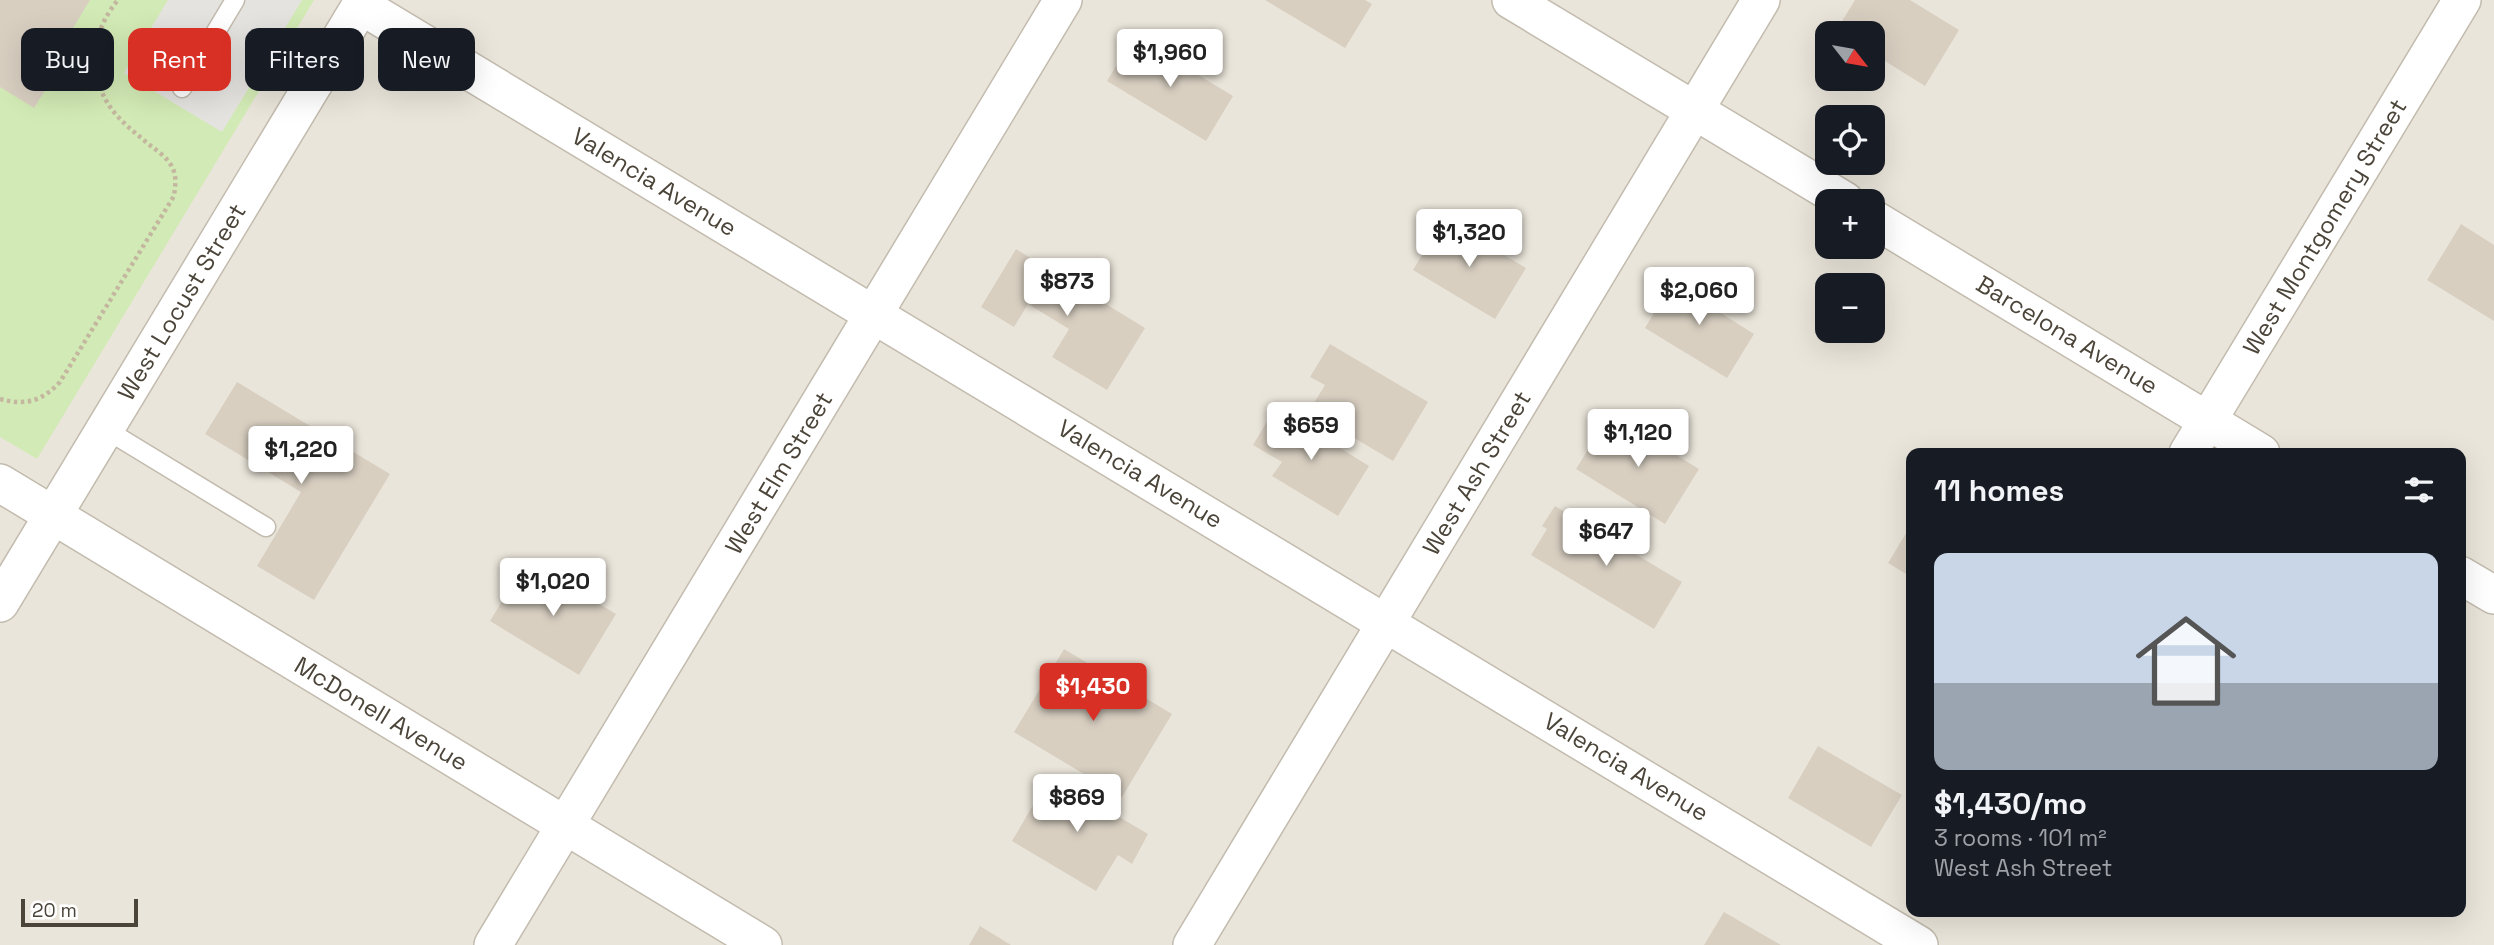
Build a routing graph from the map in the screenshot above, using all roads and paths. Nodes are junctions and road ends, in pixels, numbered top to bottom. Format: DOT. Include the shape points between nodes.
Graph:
graph roads {
  1 [pos="118,0"];
  2 [pos="235,0"];
  3 [pos="1063,0"];
  4 [pos="1511,0"];
  5 [pos="1761,0"];
  6 [pos="2462,0"];
  7 [pos="358,2"];
  8 [pos="218,28"];
  9 [pos="1695,110"];
  10 [pos="1825,189"];
  11 [pos="1885,226"];
  12 [pos="874,314"];
  13 [pos="0,399"];
  14 [pos="2208,421"];
  15 [pos="105,429"];
  16 [pos="2191,448"];
  17 [pos="2253,448"];
  18 [pos="0,483"];
  19 [pos="53,515"];
  20 [pos="266,527"];
  21 [pos="2466,579"];
  22 [pos="2494,595"];
  23 [pos="0,603"];
  24 [pos="1386,623"];
  25 [pos="565,826"];
  26 [pos="1905,933"];
  27 [pos="493,945"];
  28 [pos="763,945"];
  29 [pos="1192,945"];
  1 -- 13 [label="path" via="104,21 95,50 100,94 128,128 166,158 176,181 174,196 60,382 46,397 30,402"];
  2 -- 8 [label="lane"];
  3 -- 12 [label="street, West Elm Street"];
  4 -- 9 [label="street"];
  5 -- 9 [label="street, West Ash Street"];
  6 -- 14 [label="street, West Montgomery Street"];
  7 -- 12 [label="street, Valencia Avenue"];
  7 -- 15 [label="street, West Locust Street"];
  9 -- 10 [label="street"];
  9 -- 24 [label="street, West Ash Street"];
  11 -- 14 [label="street, Barcelona Avenue"];
  12 -- 24 [label="street, Valencia Avenue"];
  12 -- 25 [label="street, West Elm Street"];
  14 -- 16 [label="street, West Montgomery Street"];
  14 -- 17 [label="street, Barcelona Avenue"];
  15 -- 19 [label="street, West Locust Street"];
  15 -- 20 [label="lane"];
  18 -- 19 [label="street, McDonell Avenue"];
  19 -- 23 [label="street, West Locust Street"];
  19 -- 25 [label="street, McDonell Avenue"];
  21 -- 22 [label="street"];
  24 -- 26 [label="street, Valencia Avenue"];
  24 -- 29 [label="street, West Ash Street"];
  25 -- 27 [label="street, West Elm Street"];
  25 -- 28 [label="street, McDonell Avenue"];
}
